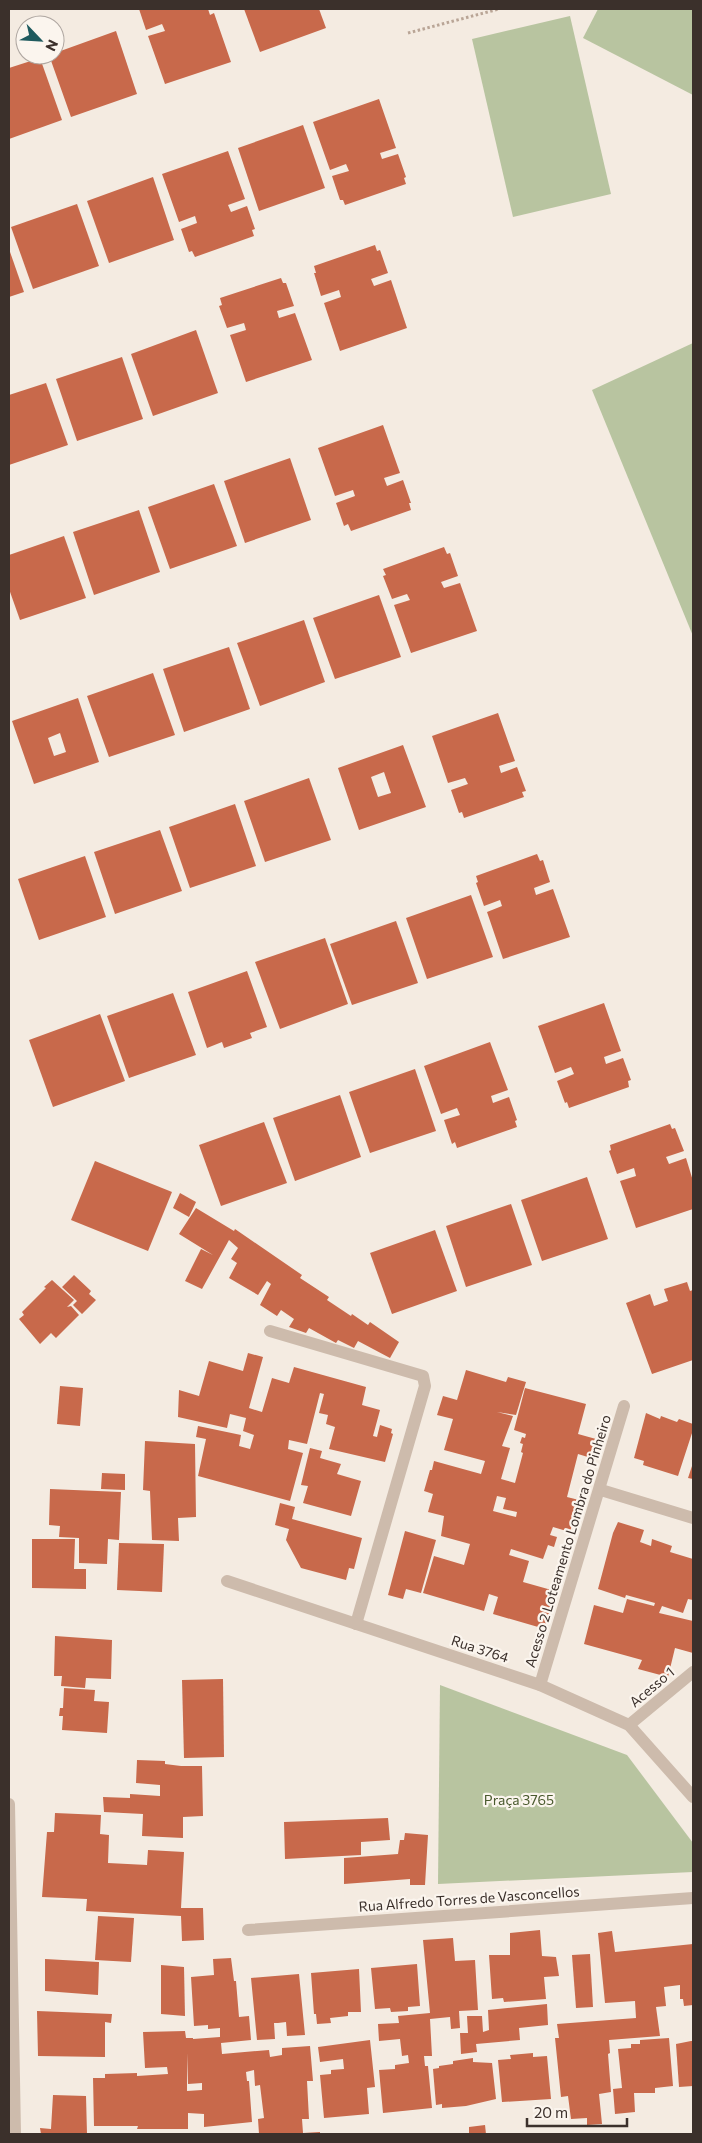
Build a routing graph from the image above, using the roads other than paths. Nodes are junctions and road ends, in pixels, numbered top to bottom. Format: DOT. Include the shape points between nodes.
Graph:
graph roads {
  1 [pos="270,1331"];
  2 [pos="624,1406"];
  3 [pos="601,1490"];
  4 [pos="693,1518"];
  5 [pos="227,1581"];
  6 [pos="356,1624"];
  7 [pos="693,1672"];
  8 [pos="540,1685"];
  9 [pos="629,1725"];
  10 [pos="693,1796"];
  11 [pos="9,1804"];
  12 [pos="693,1898"];
  13 [pos="248,1930"];
  14 [pos="16,2134"];
  1 -- 6 [label="street" via="422,1376 425,1386"];
  2 -- 3 [label="street, Acesso 2 Loteamento Lombra do Pinheiro"];
  3 -- 4 [label="street"];
  3 -- 8 [label="street, Acesso 2 Loteamento Lombra do Pinheiro"];
  5 -- 6 [label="street, Rua 3764"];
  6 -- 8 [label="street, Rua 3764"];
  7 -- 9 [label="street, Acesso 1"];
  8 -- 9 [label="street, Rua 3764"];
  9 -- 10 [label="street, Rua 3764"];
  11 -- 14 [label="street"];
  12 -- 13 [label="street, Rua Alfredo Torres de Vasconcellos"];
}
